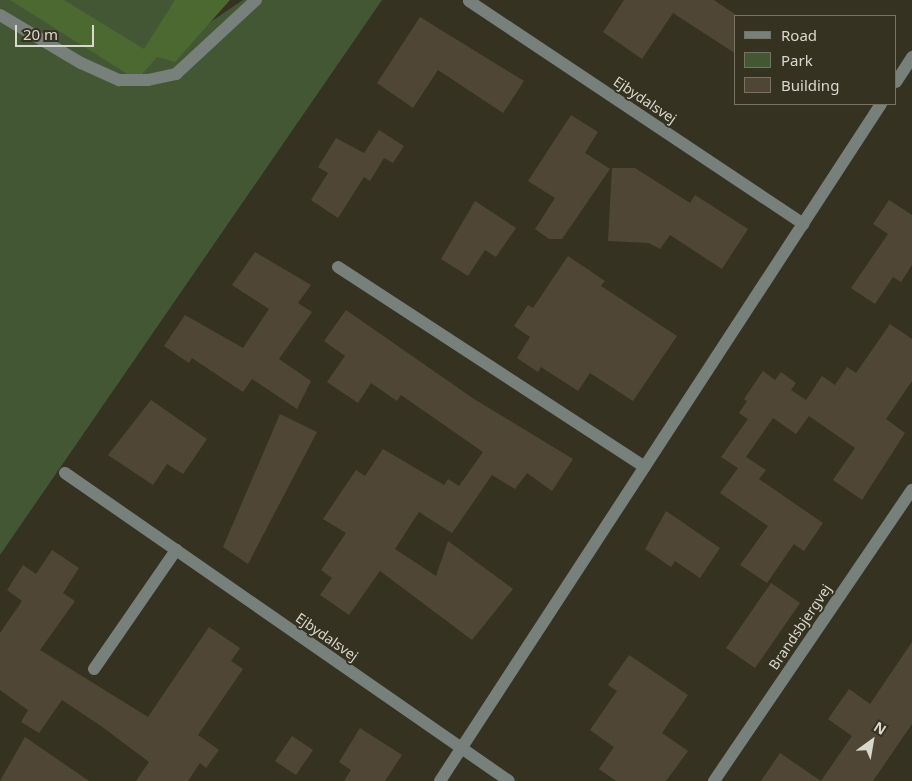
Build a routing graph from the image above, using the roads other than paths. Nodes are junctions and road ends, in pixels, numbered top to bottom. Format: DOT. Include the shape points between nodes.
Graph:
graph roads {
  1 [pos="256,0"];
  2 [pos="470,1"];
  3 [pos="0,15"];
  4 [pos="912,57"];
  5 [pos="897,80"];
  6 [pos="880,105"];
  7 [pos="803,224"];
  8 [pos="338,267"];
  9 [pos="645,467"];
  10 [pos="65,473"];
  11 [pos="912,490"];
  12 [pos="176,550"];
  13 [pos="94,669"];
  14 [pos="461,748"];
  15 [pos="440,781"];
  16 [pos="510,781"];
  17 [pos="714,781"];
  1 -- 3 [label="street" via="176,74 148,80 119,80"];
  2 -- 7 [label="street, Ejbydalsvej"];
  4 -- 5 [label="street"];
  6 -- 7 [label="street"];
  7 -- 9 [label="street"];
  8 -- 9 [label="street"];
  9 -- 14 [label="street"];
  10 -- 12 [label="street, Ejbydalsvej"];
  11 -- 17 [label="street, Brandsbjergvej"];
  12 -- 13 [label="street"];
  12 -- 14 [label="street, Ejbydalsvej"];
  14 -- 15 [label="street"];
  14 -- 16 [label="street"];
}
